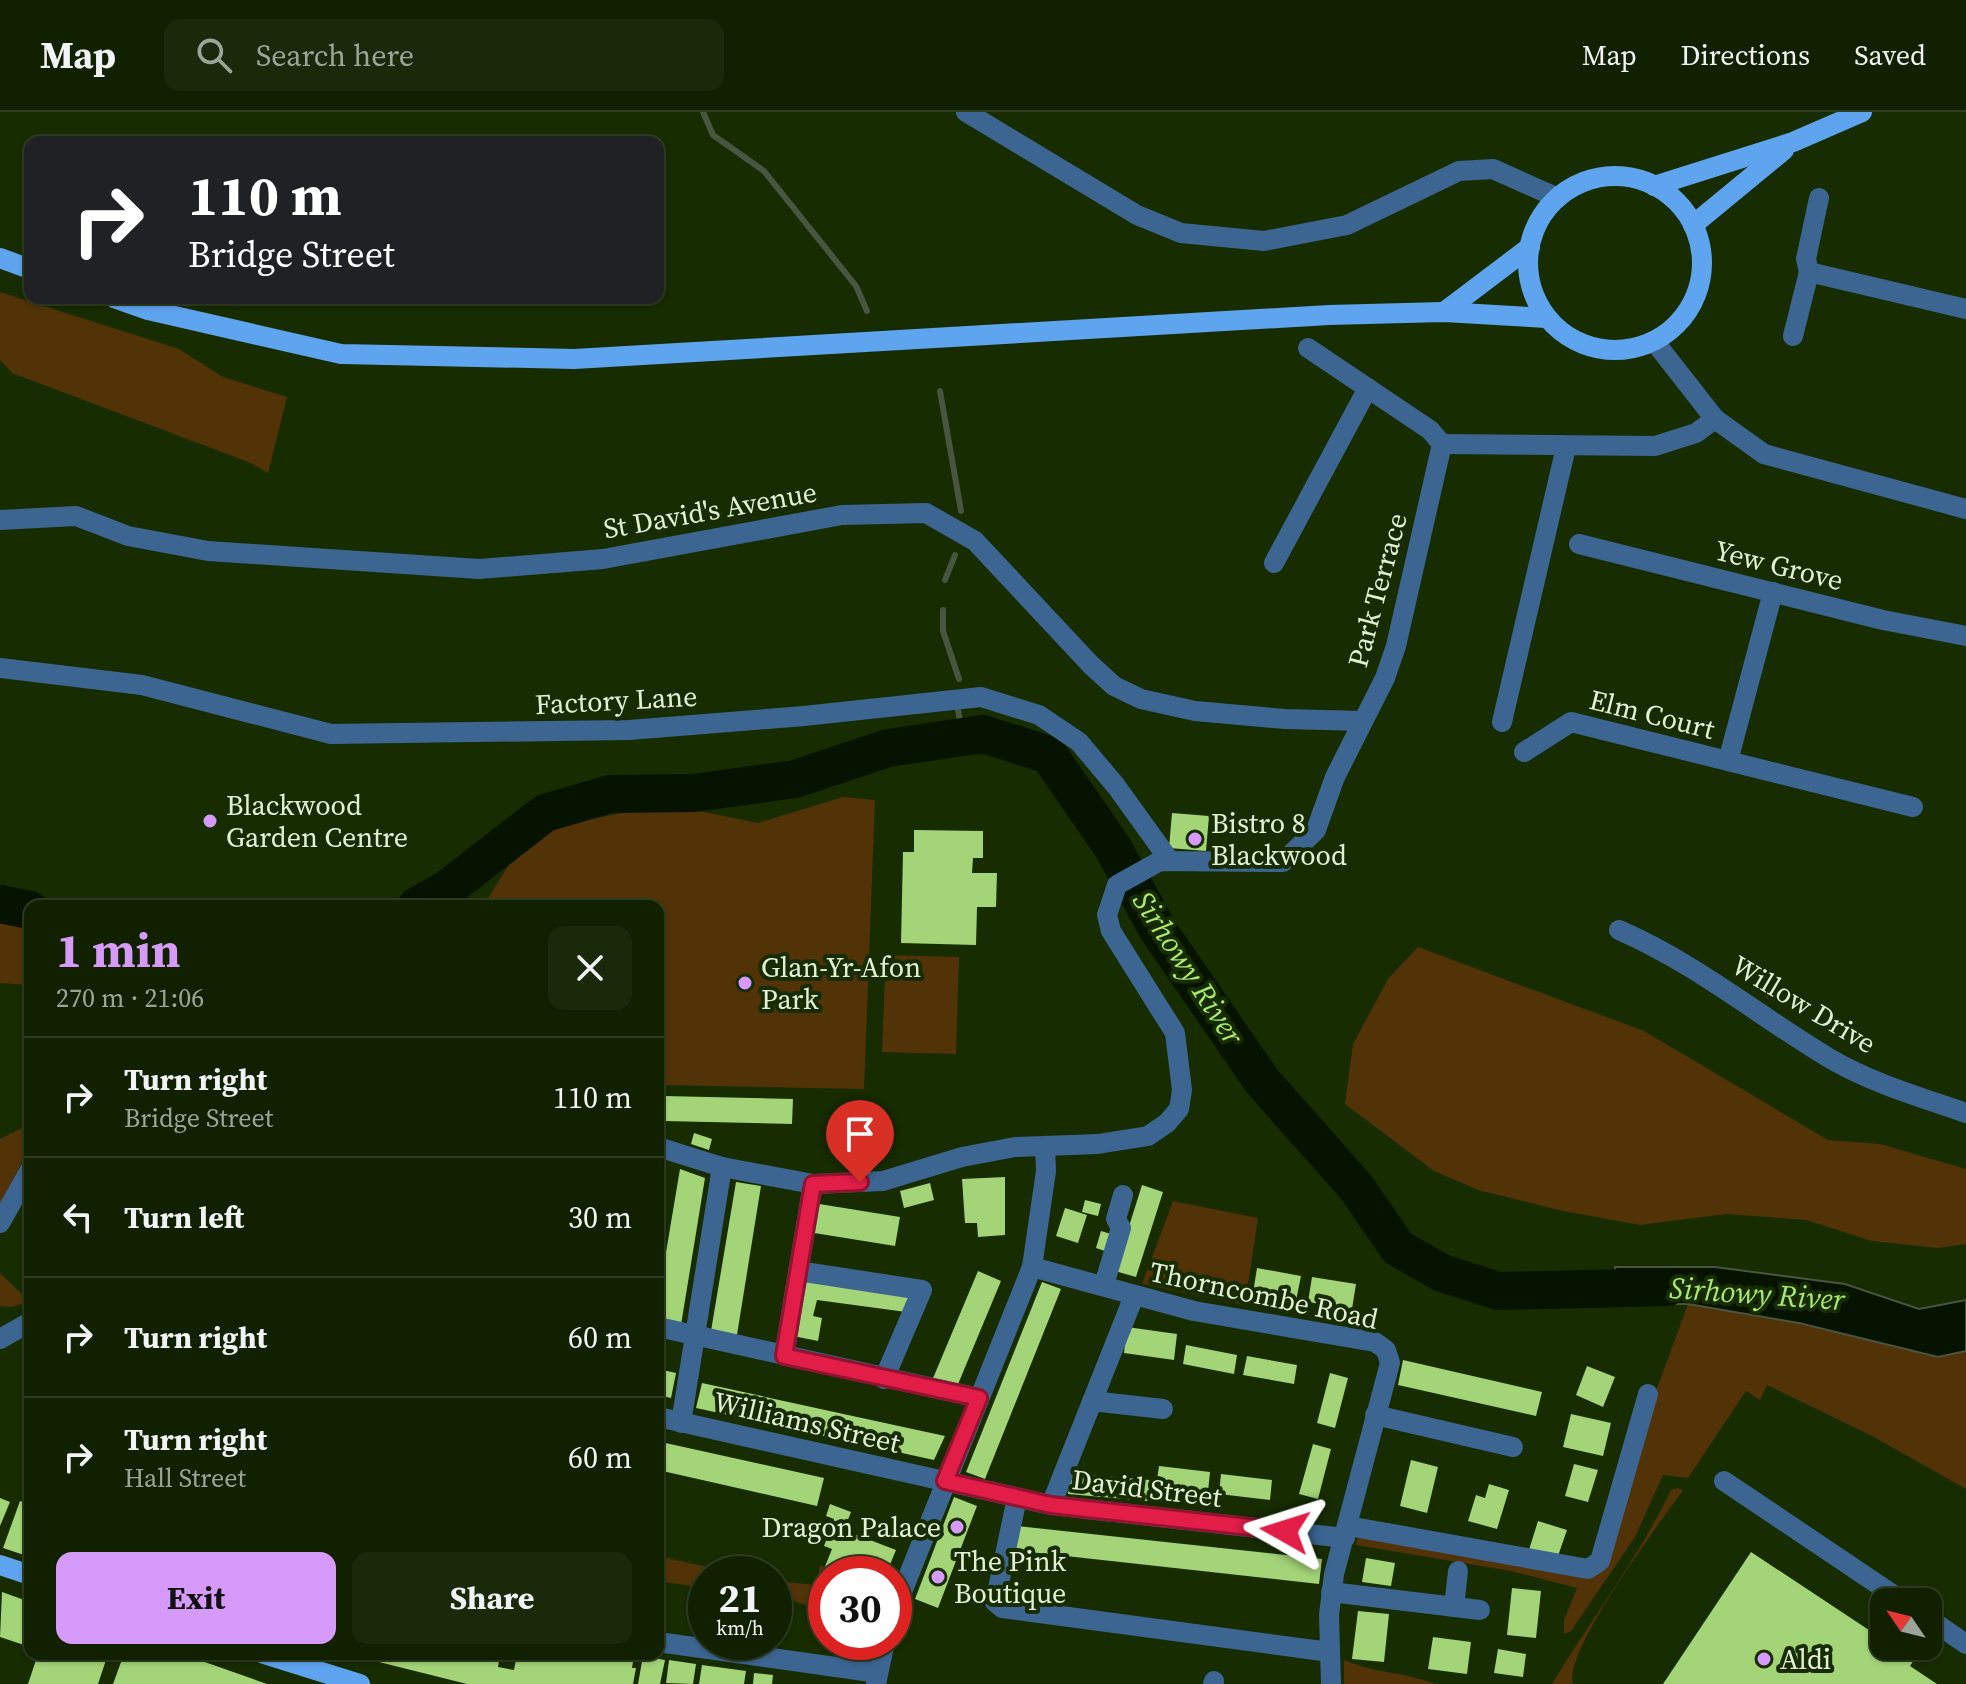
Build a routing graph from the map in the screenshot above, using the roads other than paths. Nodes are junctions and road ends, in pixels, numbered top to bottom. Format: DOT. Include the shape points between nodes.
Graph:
graph roads {
  1 [pos="966,112"];
  2 [pos="1862,112"];
  3 [pos="1793,142"];
  4 [pos="1654,186"];
  5 [pos="1558,198"];
  6 [pos="1819,198"];
  7 [pos="1693,225"];
  8 [pos="1530,247"];
  9 [pos="0,258"];
  10 [pos="24,267"];
  11 [pos="1809,272"];
  12 [pos="131,304"];
  13 [pos="1966,309"];
  14 [pos="1444,312"];
  15 [pos="1547,318"];
  16 [pos="1793,336"];
  17 [pos="1654,341"];
  18 [pos="1308,348"];
  19 [pos="1368,388"];
  20 [pos="1715,419"];
  21 [pos="1442,444"];
  22 [pos="1566,447"];
  23 [pos="1966,509"];
  24 [pos="0,520"];
  25 [pos="1579,544"];
  26 [pos="1274,563"];
  27 [pos="1773,592"];
  28 [pos="1966,636"];
  29 [pos="0,668"];
  30 [pos="1363,721"];
  31 [pos="1502,722"];
  32 [pos="1524,752"];
  33 [pos="1728,761"];
  34 [pos="1913,807"];
  35 [pos="1165,861"];
  36 [pos="1619,930"];
  37 [pos="1966,1113"];
  38 [pos="1045,1147"];
  39 [pos="664,1149"];
  40 [pos="722,1167"];
  41 [pos="24,1181"];
  42 [pos="813,1184"];
  43 [pos="1123,1195"];
  44 [pos="0,1223"];
  45 [pos="1032,1267"];
  46 [pos="798,1271"];
  47 [pos="1104,1285"];
  48 [pos="1134,1296"];
  49 [pos="664,1328"];
  50 [pos="24,1329"];
  51 [pos="696,1335"];
  52 [pos="0,1339"];
  53 [pos="784,1356"];
  54 [pos="884,1379"];
  55 [pos="1648,1394"];
  56 [pos="979,1398"];
  57 [pos="1092,1401"];
  58 [pos="1163,1409"];
  59 [pos="1375,1415"];
  60 [pos="664,1419"];
  61 [pos="681,1423"];
  62 [pos="1513,1447"];
  63 [pos="945,1481"];
  64 [pos="1724,1481"];
  65 [pos="1017,1498"];
  66 [pos="1051,1505"];
  67 [pos="1346,1532"];
  68 [pos="0,1565"];
  69 [pos="912,1566"];
  70 [pos="1458,1571"];
  71 [pos="24,1573"];
  72 [pos="1883,1588"];
  73 [pos="1331,1592"];
  74 [pos="1454,1607"];
  75 [pos="1480,1610"];
  76 [pos="1942,1628"];
  77 [pos="664,1643"];
  78 [pos="1966,1644"];
  79 [pos="1330,1649"];
  80 [pos="283,1660"];
  81 [pos="877,1678"];
  82 [pos="360,1684"];
  83 [pos="1331,1684"];
  1 -- 5 [label="street" via="1137,215 1181,233 1264,241 1347,225 1459,171 1493,169"];
  2 -- 3 [label="main road"];
  3 -- 4 [label="main road"];
  3 -- 7 [label="main road"];
  4 -- 5 [label="main road" via="1605,177"];
  4 -- 7 [label="main road" via="1670,196"];
  5 -- 8 [label="main road" via="1535,228"];
  6 -- 11 [label="street" via="1806,259"];
  7 -- 17 [label="main road" via="1701,254 1699,284 1687,311"];
  8 -- 14 [label="main road"];
  8 -- 15 [label="main road" via="1531,284"];
  9 -- 10 [label="main road"];
  11 -- 13 [label="street"];
  11 -- 16 [label="street"];
  12 -- 14 [label="main road" via="341,354 574,359"];
  14 -- 15 [label="main road"];
  15 -- 17 [label="main road" via="1569,337 1596,348 1626,349"];
  17 -- 20 [label="street"];
  18 -- 19 [label="street"];
  19 -- 21 [label="street"];
  19 -- 26 [label="street"];
  20 -- 22 [label="street" via="1696,433 1655,446"];
  20 -- 23 [label="street" via="1764,454"];
  21 -- 22 [label="street"];
  21 -- 30 [label="street, Park Terrace" via="1396,646"];
  22 -- 31 [label="street"];
  24 -- 30 [label="street, St David's Avenue" via="76,516 128,536 208,551 479,569 603,559 842,515 926,513 975,541 1091,665 1114,686 1141,699 1195,711"];
  25 -- 27 [label="street, Yew Grove"];
  27 -- 28 [label="street, Yew Grove"];
  27 -- 33 [label="street, Elm Court"];
  29 -- 35 [label="street, Factory Lane" via="142,685 331,734 629,730 981,697 1039,715 1079,742 1116,786"];
  30 -- 35 [label="street, Park Terrace" via="1316,830 1283,862"];
  32 -- 33 [label="street, Elm Court" via="1571,722"];
  33 -- 34 [label="street, Elm Court"];
  35 -- 38 [label="street" via="1117,885 1107,915 1111,931 1175,1033 1179,1109 1148,1136"];
  36 -- 37 [label="street, Willow Drive" via="1661,948 1832,1059"];
  38 -- 42 [label="street" via="962,1157 883,1181"];
  38 -- 45 [label="street"];
  39 -- 40 [label="street"];
  40 -- 42 [label="street"];
  40 -- 51 [label="street"];
  41 -- 44 [label="street"];
  42 -- 46 [label="street"];
  43 -- 47 [label="street" via="1116,1219 1121,1228"];
  45 -- 47 [label="street, Thorncombe Road"];
  45 -- 56 [label="street"];
  46 -- 53 [label="street"];
  46 -- 54 [label="street" via="922,1290"];
  47 -- 48 [label="street, Thorncombe Road"];
  48 -- 57 [label="street"];
  48 -- 59 [label="street, Thorncombe Road" via="1375,1342 1386,1350 1390,1363"];
  49 -- 51 [label="street"];
  50 -- 52 [label="street"];
  51 -- 53 [label="street"];
  51 -- 61 [label="street"];
  53 -- 54 [label="street"];
  54 -- 56 [label="street"];
  55 -- 67 [label="street, David Street" via="1600,1561 1588,1569"];
  56 -- 63 [label="street"];
  57 -- 58 [label="street"];
  57 -- 66 [label="street"];
  59 -- 62 [label="street"];
  59 -- 67 [label="street, Thorncombe Road"];
  60 -- 61 [label="street, Williams Street"];
  61 -- 63 [label="street, Williams Street"];
  63 -- 65 [label="street, David Street"];
  63 -- 69 [label="street"];
  64 -- 72 [label="street"];
  65 -- 66 [label="street, David Street"];
  65 -- 79 [label="street" via="995,1602 1002,1608"];
  66 -- 67 [label="street, David Street"];
  67 -- 73 [label="street, Thorncombe Road"];
  68 -- 71 [label="main road"];
  70 -- 74 [label="street"];
  73 -- 74 [label="street"];
  73 -- 79 [label="street, Thorncombe Road"];
  74 -- 75 [label="street"];
  76 -- 78 [label="street"];
  77 -- 81 [label="street"];
  79 -- 83 [label="street, Thorncombe Road"];
  80 -- 82 [label="main road"];
}
